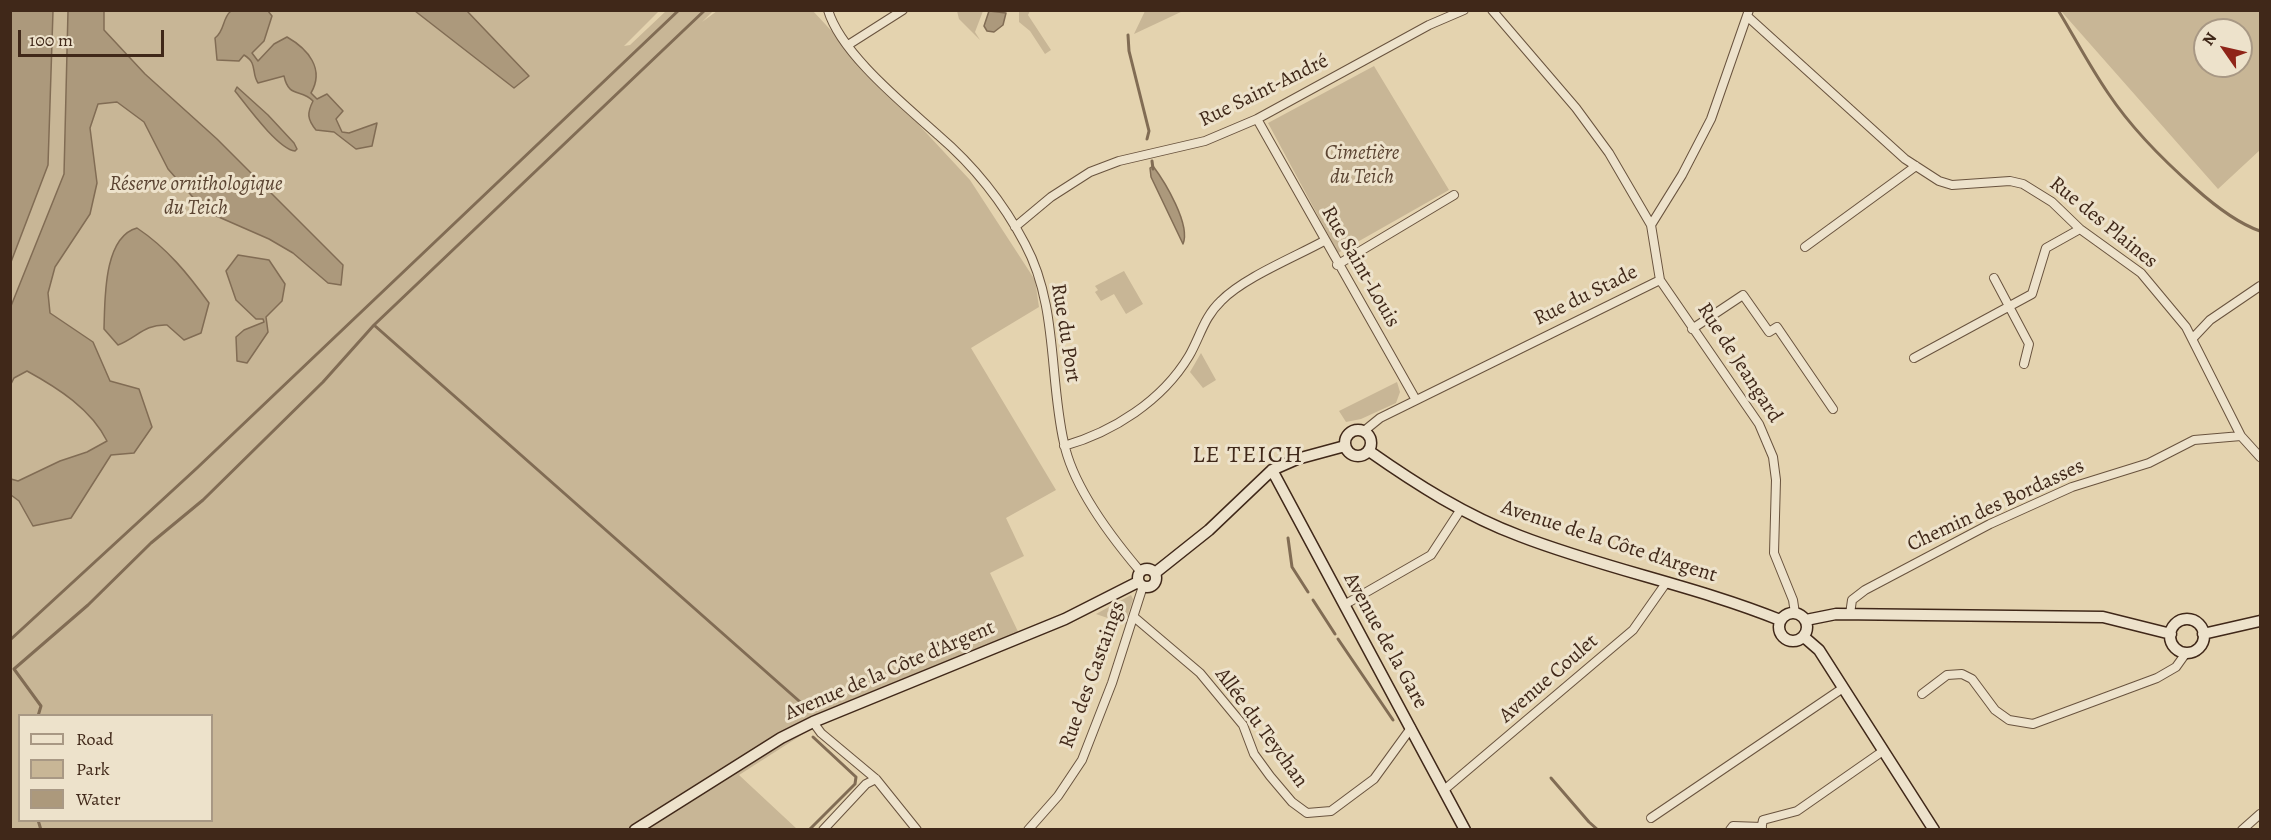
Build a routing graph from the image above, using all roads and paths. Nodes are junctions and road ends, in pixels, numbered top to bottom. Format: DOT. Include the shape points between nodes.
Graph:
graph roads {
  1 [pos="828,10"];
  2 [pos="903,10"];
  3 [pos="1464,10"];
  4 [pos="1492,10"];
  5 [pos="1748,13"];
  6 [pos="848,45"];
  7 [pos="1257,119"];
  8 [pos="1916,166"];
  9 [pos="1454,195"];
  10 [pos="1651,225"];
  11 [pos="1016,227"];
  12 [pos="2080,230"];
  13 [pos="1324,241"];
  14 [pos="1805,248"];
  15 [pos="1337,265"];
  16 [pos="1994,278"];
  17 [pos="1660,280"];
  18 [pos="2260,286"];
  19 [pos="2009,307"];
  20 [pos="1692,329"];
  21 [pos="2193,338"];
  22 [pos="1914,358"];
  23 [pos="2024,364"];
  24 [pos="1416,400"];
  25 [pos="1833,409"];
  26 [pos="1364,431"];
  27 [pos="2241,436"];
  28 [pos="1064,446"];
  29 [pos="1345,446"];
  30 [pos="1369,451"];
  31 [pos="2260,457"];
  32 [pos="1272,471"];
  33 [pos="1461,509"];
  34 [pos="1155,573"];
  35 [pos="1141,580"];
  36 [pos="1666,584"];
  37 [pos="1344,605"];
  38 [pos="1795,613"];
  39 [pos="1851,614"];
  40 [pos="1134,617"];
  41 [pos="1780,620"];
  42 [pos="1806,620"];
  43 [pos="2260,621"];
  44 [pos="2204,633"];
  45 [pos="2170,634"];
  46 [pos="1804,637"];
  47 [pos="2186,653"];
  48 [pos="1843,688"];
  49 [pos="1922,694"];
  50 [pos="813,722"];
  51 [pos="1411,728"];
  52 [pos="1883,751"];
  53 [pos="876,779"];
  54 [pos="1444,790"];
  55 [pos="2260,814"];
  56 [pos="1651,818"];
  57 [pos="1032,828"];
  58 [pos="1762,828"];
  59 [pos="635,830"];
  60 [pos="823,830"];
  61 [pos="917,830"];
  62 [pos="1465,830"];
  63 [pos="1730,830"];
  64 [pos="1934,830"];
  65 [pos="2242,830"];
  1 -- 6 [label="street, Rue du Port"];
  2 -- 6 [label="street"];
  3 -- 7 [label="street, Rue Saint-André" via="1429,25"];
  4 -- 10 [label="street" via="1576,108 1609,153"];
  5 -- 8 [label="street, Rue des Plaines" via="1855,116"];
  5 -- 10 [label="street" via="1705,134"];
  6 -- 11 [label="street, Rue du Port" via="988,187"];
  7 -- 11 [label="street, Rue Saint-André" via="1185,147 1100,167 1051,197"];
  7 -- 13 [label="street, Rue Saint-Louis"];
  8 -- 12 [label="street, Rue des Plaines" via="1952,185 2010,181 2023,184 2052,202"];
  8 -- 14 [label="street"];
  9 -- 15 [label="street"];
  10 -- 17 [label="street, Rue du Stade"];
  11 -- 28 [label="street, Rue du Port" via="1033,259 1047,306"];
  12 -- 19 [label="street" via="2046,248 2032,294"];
  12 -- 21 [label="street, Rue des Plaines" via="2141,273"];
  13 -- 15 [label="street, Rue Saint-Louis"];
  13 -- 28 [label="street" via="1221,300 1206,317 1183,364 1136,413"];
  15 -- 24 [label="street, Rue Saint-Louis"];
  16 -- 19 [label="street"];
  17 -- 20 [label="street, Rue de Jeangard"];
  17 -- 24 [label="street, Rue du Stade"];
  18 -- 21 [label="street" via="2210,320"];
  19 -- 22 [label="street"];
  19 -- 23 [label="street" via="2029,345"];
  20 -- 25 [label="street" via="1743,295 1769,332 1776,327"];
  20 -- 38 [label="street, Rue de Jeangard" via="1752,413 1773,457 1774,553"];
  21 -- 27 [label="street, Rue des Plaines"];
  24 -- 26 [label="street, Rue du Stade"];
  26 -- 29 [label="main road" via="1348,434"];
  26 -- 30 [label="main road" via="1371,440"];
  27 -- 31 [label="street, Rue des Plaines"];
  27 -- 39 [label="street, Chemin des Bordasses" via="2194,440 2149,463 2072,487 1990,524 1865,590 1852,600"];
  28 -- 35 [label="street, Rue du Port" via="1091,501"];
  29 -- 30 [label="main road" via="1358,457"];
  29 -- 32 [label="main road" via="1297,459"];
  30 -- 33 [label="main road, Avenue de la Côte d'Argent"];
  32 -- 34 [label="main road" via="1209,530"];
  32 -- 37 [label="main road, Avenue de la Gare"];
  33 -- 36 [label="main road, Avenue de la Côte d'Argent" via="1521,537"];
  33 -- 37 [label="street" via="1431,555"];
  34 -- 35 [label="main road" via="1148,569"];
  34 -- 35 [label="main road, Avenue de la Côte d'Argent" via="1154,584"];
  35 -- 40 [label="street, Rue des Castaings"];
  35 -- 50 [label="main road, Avenue de la Côte d'Argent" via="1065,620"];
  36 -- 41 [label="main road, Avenue de la Côte d'Argent"];
  36 -- 54 [label="street, Avenue Coulet" via="1633,630"];
  37 -- 51 [label="main road, Avenue de la Gare"];
  38 -- 41 [label="main road"];
  38 -- 42 [label="main road"];
  39 -- 42 [label="main road"];
  39 -- 45 [label="main road" via="2103,617"];
  40 -- 51 [label="street, Allée du Teychan" via="1200,674 1243,725 1254,754 1270,776 1307,813 1331,811 1374,779"];
  40 -- 57 [label="street, Rue des Castaings" via="1082,760"];
  41 -- 46 [label="main road" via="1783,638 1792,642"];
  42 -- 46 [label="main road" via="1808,629"];
  43 -- 44 [label="main road"];
  44 -- 45 [label="main road" via="2199,624 2189,620 2179,622"];
  44 -- 47 [label="main road" via="2199,648"];
  45 -- 47 [label="main road" via="2172,645"];
  46 -- 48 [label="main road" via="1819,650"];
  47 -- 49 [label="street" via="2176,667 2157,678 2033,724 2009,720 1995,710 1972,679 1962,674 1947,675"];
  48 -- 52 [label="main road"];
  48 -- 56 [label="street"];
  50 -- 53 [label="street"];
  50 -- 59 [label="main road, Avenue de la Côte d'Argent"];
  51 -- 54 [label="main road, Avenue de la Gare"];
  52 -- 58 [label="street" via="1797,811 1763,820"];
  52 -- 64 [label="main road"];
  53 -- 60 [label="street" via="866,784"];
  53 -- 61 [label="street"];
  54 -- 62 [label="main road, Avenue de la Gare"];
  55 -- 65 [label="street"];
  58 -- 63 [label="street" via="1733,826"];
}
